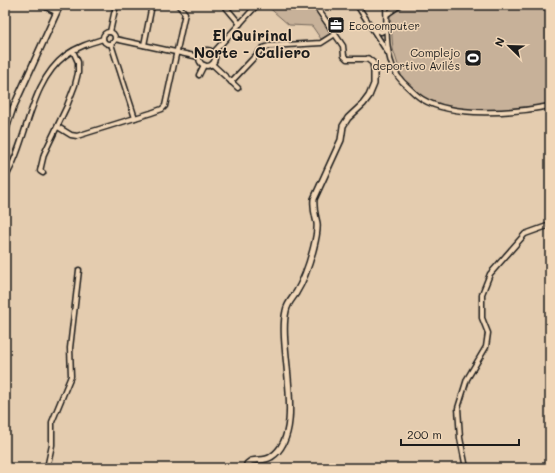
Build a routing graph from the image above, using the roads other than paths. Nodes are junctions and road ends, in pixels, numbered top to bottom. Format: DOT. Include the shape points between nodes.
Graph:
graph roads {
  1 [pos="42,5"];
  2 [pos="52,5"];
  3 [pos="116,5"];
  4 [pos="152,5"];
  5 [pos="178,5"];
  6 [pos="224,5"];
  7 [pos="258,5"];
  8 [pos="315,5"];
  9 [pos="357,5"];
  10 [pos="386,5"];
  11 [pos="400,5"];
  12 [pos="58,9"];
  13 [pos="387,14"];
  14 [pos="240,24"];
  15 [pos="387,25"];
  16 [pos="371,26"];
  17 [pos="110,32"];
  18 [pos="335,34"];
  19 [pos="103,39"];
  20 [pos="115,39"];
  21 [pos="110,44"];
  22 [pos="144,45"];
  23 [pos="73,51"];
  24 [pos="177,52"];
  25 [pos="213,54"];
  26 [pos="389,55"];
  27 [pos="200,57"];
  28 [pos="368,59"];
  29 [pos="212,64"];
  30 [pos="204,65"];
  31 [pos="199,75"];
  32 [pos="232,82"];
  33 [pos="238,88"];
  34 [pos="550,106"];
  35 [pos="135,118"];
  36 [pos="58,127"];
  37 [pos="5,132"];
  38 [pos="41,165"];
  39 [pos="12,167"];
  40 [pos="5,174"];
  41 [pos="5,178"];
  42 [pos="550,225"];
  43 [pos="79,270"];
  44 [pos="247,467"];
  45 [pos="47,468"];
  46 [pos="466,468"];
  1 -- 12 [label="street"];
  2 -- 12 [label="street"];
  3 -- 17 [label="street"];
  4 -- 22 [label="street"];
  5 -- 24 [label="street" via="185,13"];
  6 -- 14 [label="street"];
  7 -- 14 [label="street"];
  8 -- 18 [label="street"];
  9 -- 16 [label="street"];
  10 -- 13 [label="street"];
  11 -- 13 [label="street"];
  12 -- 37 [label="street" via="13,108"];
  13 -- 15 [label="street"];
  14 -- 25 [label="street"];
  15 -- 16 [label="street" via="381,32"];
  15 -- 26 [label="street"];
  16 -- 26 [label="street"];
  17 -- 19 [label="street" via="104,34"];
  17 -- 20 [label="street"];
  18 -- 28 [label="street" via="343,46 347,60"];
  18 -- 32 [label="street" via="321,43 263,48"];
  19 -- 21 [label="street"];
  19 -- 23 [label="street"];
  20 -- 21 [label="street"];
  20 -- 22 [label="street"];
  21 -- 35 [label="street"];
  22 -- 24 [label="street"];
  23 -- 36 [label="street" via="78,62 78,73"];
  23 -- 39 [label="street" via="48,74 31,112"];
  24 -- 27 [label="street"];
  24 -- 35 [label="street" via="165,106"];
  25 -- 27 [label="street" via="205,51"];
  25 -- 29 [label="street" via="215,58"];
  26 -- 34 [label="street" via="392,66 404,84 422,99 440,106 458,111 492,112"];
  27 -- 30 [label="street"];
  28 -- 44 [label="street" via="373,63 374,84 369,96 343,126 341,140 314,199 317,236 309,264 286,311 285,337 290,414 287,433 278,453 262,461 251,461"];
  29 -- 30 [label="street"];
  29 -- 32 [label="street"];
  30 -- 31 [label="street"];
  32 -- 33 [label="street"];
  35 -- 36 [label="street" via="77,136"];
  36 -- 38 [label="street" via="48,144"];
  39 -- 40 [label="street"];
  39 -- 41 [label="street"];
  42 -- 46 [label="street" via="525,234 490,274 482,294 482,318 488,333 486,348 466,379 458,408"];
  43 -- 45 [label="street" via="70,348 71,376 52,422 52,445"];
}
